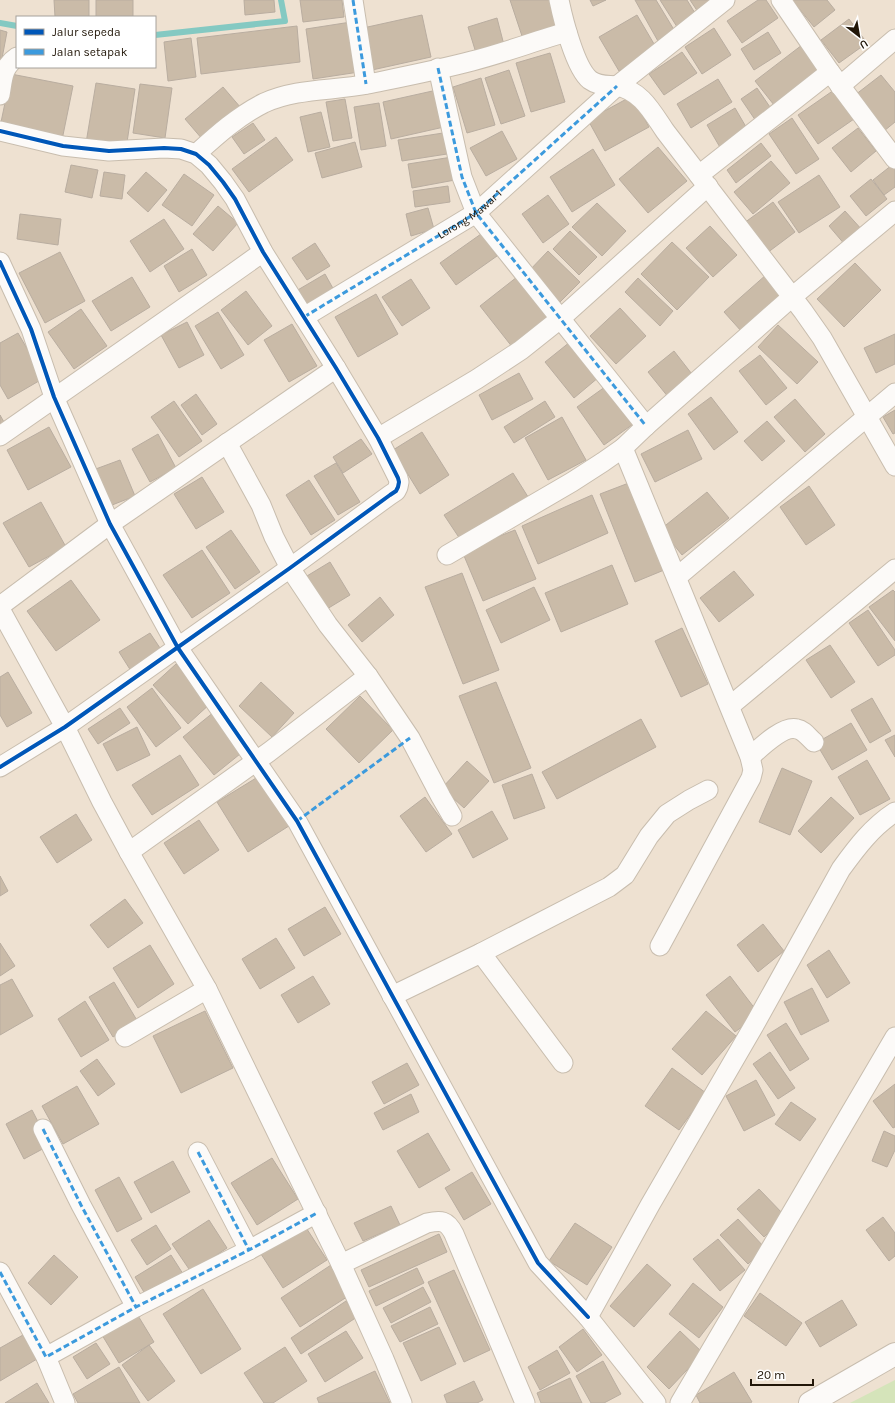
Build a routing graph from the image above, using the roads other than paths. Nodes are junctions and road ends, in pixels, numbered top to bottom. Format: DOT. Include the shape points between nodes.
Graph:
graph roads {
  1 [pos="353,0"];
  2 [pos="559,0"];
  3 [pos="725,0"];
  4 [pos="781,0"];
  5 [pos="567,32"];
  6 [pos="895,39"];
  7 [pos="16,58"];
  8 [pos="438,68"];
  9 [pos="835,79"];
  10 [pos="366,84"];
  11 [pos="617,86"];
  12 [pos="0,95"];
  13 [pos="0,131"];
  14 [pos="196,154"];
  15 [pos="895,159"];
  16 [pos="703,181"];
  17 [pos="895,211"];
  18 [pos="476,213"];
  19 [pos="263,252"];
  20 [pos="0,262"];
  21 [pos="792,296"];
  22 [pos="304,317"];
  23 [pos="560,319"];
  24 [pos="336,368"];
  25 [pos="895,393"];
  26 [pos="54,397"];
  27 [pos="866,416"];
  28 [pos="646,426"];
  29 [pos="0,436"];
  30 [pos="378,438"];
  31 [pos="227,443"];
  32 [pos="623,448"];
  33 [pos="895,466"];
  34 [pos="110,524"];
  35 [pos="447,555"];
  36 [pos="290,568"];
  37 [pos="895,569"];
  38 [pos="677,577"];
  39 [pos="0,608"];
  40 [pos="178,648"];
  41 [pos="368,676"];
  42 [pos="730,706"];
  43 [pos="65,727"];
  44 [pos="814,742"];
  45 [pos="750,757"];
  46 [pos="256,760"];
  47 [pos="0,767"];
  48 [pos="708,790"];
  49 [pos="452,816"];
  50 [pos="893,818"];
  51 [pos="129,852"];
  52 [pos="660,946"];
  53 [pos="481,953"];
  54 [pos="207,989"];
  55 [pos="392,996"];
  56 [pos="125,1037"];
  57 [pos="895,1037"];
  58 [pos="563,1064"];
  59 [pos="44,1129"];
  60 [pos="198,1152"];
  61 [pos="317,1214"];
  62 [pos="249,1250"];
  63 [pos="341,1264"];
  64 [pos="0,1272"];
  65 [pos="136,1307"];
  66 [pos="588,1318"];
  67 [pos="895,1354"];
  68 [pos="46,1357"];
  69 [pos="65,1403"];
  70 [pos="402,1403"];
  71 [pos="525,1403"];
  72 [pos="656,1403"];
  73 [pos="680,1403"];
  74 [pos="810,1403"];
  1 -- 10 [label="street"];
  2 -- 5 [label="street"];
  3 -- 11 [label="street, Lorong Mawar 1"];
  4 -- 9 [label="street"];
  5 -- 8 [label="street" via="471,61"];
  5 -- 11 [label="street" via="583,72 589,79 599,84"];
  6 -- 9 [label="street"];
  7 -- 12 [label="street" via="6,66"];
  8 -- 10 [label="street"];
  8 -- 18 [label="street" via="462,177"];
  9 -- 15 [label="street"];
  9 -- 16 [label="street"];
  10 -- 14 [label="street" via="288,94 264,103 218,133"];
  11 -- 16 [label="street" via="630,91 643,101"];
  11 -- 18 [label="street, Lorong Mawar 1"];
  13 -- 14 [label="street" via="63,146 109,151 181,149"];
  14 -- 19 [label="street" via="209,165 235,199"];
  16 -- 21 [label="street"];
  16 -- 23 [label="street"];
  17 -- 21 [label="street"];
  18 -- 22 [label="street, Lorong Mawar 1"];
  18 -- 23 [label="street"];
  19 -- 22 [label="street"];
  19 -- 26 [label="street"];
  20 -- 26 [label="street" via="30,329"];
  21 -- 27 [label="street" via="822,338"];
  21 -- 28 [label="street"];
  22 -- 24 [label="street"];
  23 -- 28 [label="street"];
  23 -- 30 [label="street" via="478,379"];
  24 -- 30 [label="street"];
  24 -- 31 [label="street"];
  25 -- 27 [label="street"];
  26 -- 29 [label="street"];
  26 -- 34 [label="street"];
  27 -- 33 [label="street"];
  27 -- 38 [label="street"];
  28 -- 32 [label="street"];
  30 -- 36 [label="street" via="396,472 399,482 396,491"];
  31 -- 34 [label="street"];
  31 -- 36 [label="street" via="261,505"];
  32 -- 35 [label="street" via="572,482"];
  32 -- 38 [label="street"];
  34 -- 39 [label="street"];
  34 -- 40 [label="street"];
  36 -- 40 [label="street"];
  36 -- 41 [label="street" via="328,625"];
  37 -- 42 [label="street"];
  38 -- 42 [label="street"];
  39 -- 43 [label="street"];
  40 -- 43 [label="street"];
  40 -- 46 [label="street"];
  41 -- 46 [label="street"];
  41 -- 49 [label="street" via="410,738"];
  42 -- 45 [label="street"];
  43 -- 47 [label="street"];
  43 -- 51 [label="street"];
  44 -- 45 [label="street" via="802,731 792,728 780,732"];
  45 -- 52 [label="street" via="753,770 751,778"];
  46 -- 51 [label="street"];
  46 -- 55 [label="street" via="297,821"];
  48 -- 53 [label="street" via="667,814 649,836 625,875 609,887"];
  50 -- 66 [label="street" via="870,831 841,869"];
  51 -- 54 [label="street"];
  53 -- 55 [label="street"];
  53 -- 58 [label="street"];
  54 -- 56 [label="street"];
  54 -- 61 [label="street"];
  55 -- 66 [label="street" via="538,1263"];
  57 -- 73 [label="street"];
  59 -- 65 [label="street" via="81,1205"];
  60 -- 62 [label="street"];
  61 -- 62 [label="street"];
  61 -- 63 [label="street"];
  62 -- 65 [label="street"];
  63 -- 70 [label="street"];
  63 -- 71 [label="street" via="427,1223 440,1221 450,1226"];
  64 -- 68 [label="street"];
  65 -- 68 [label="street"];
  66 -- 72 [label="street"];
  67 -- 74 [label="street"];
  68 -- 69 [label="street"];
}
